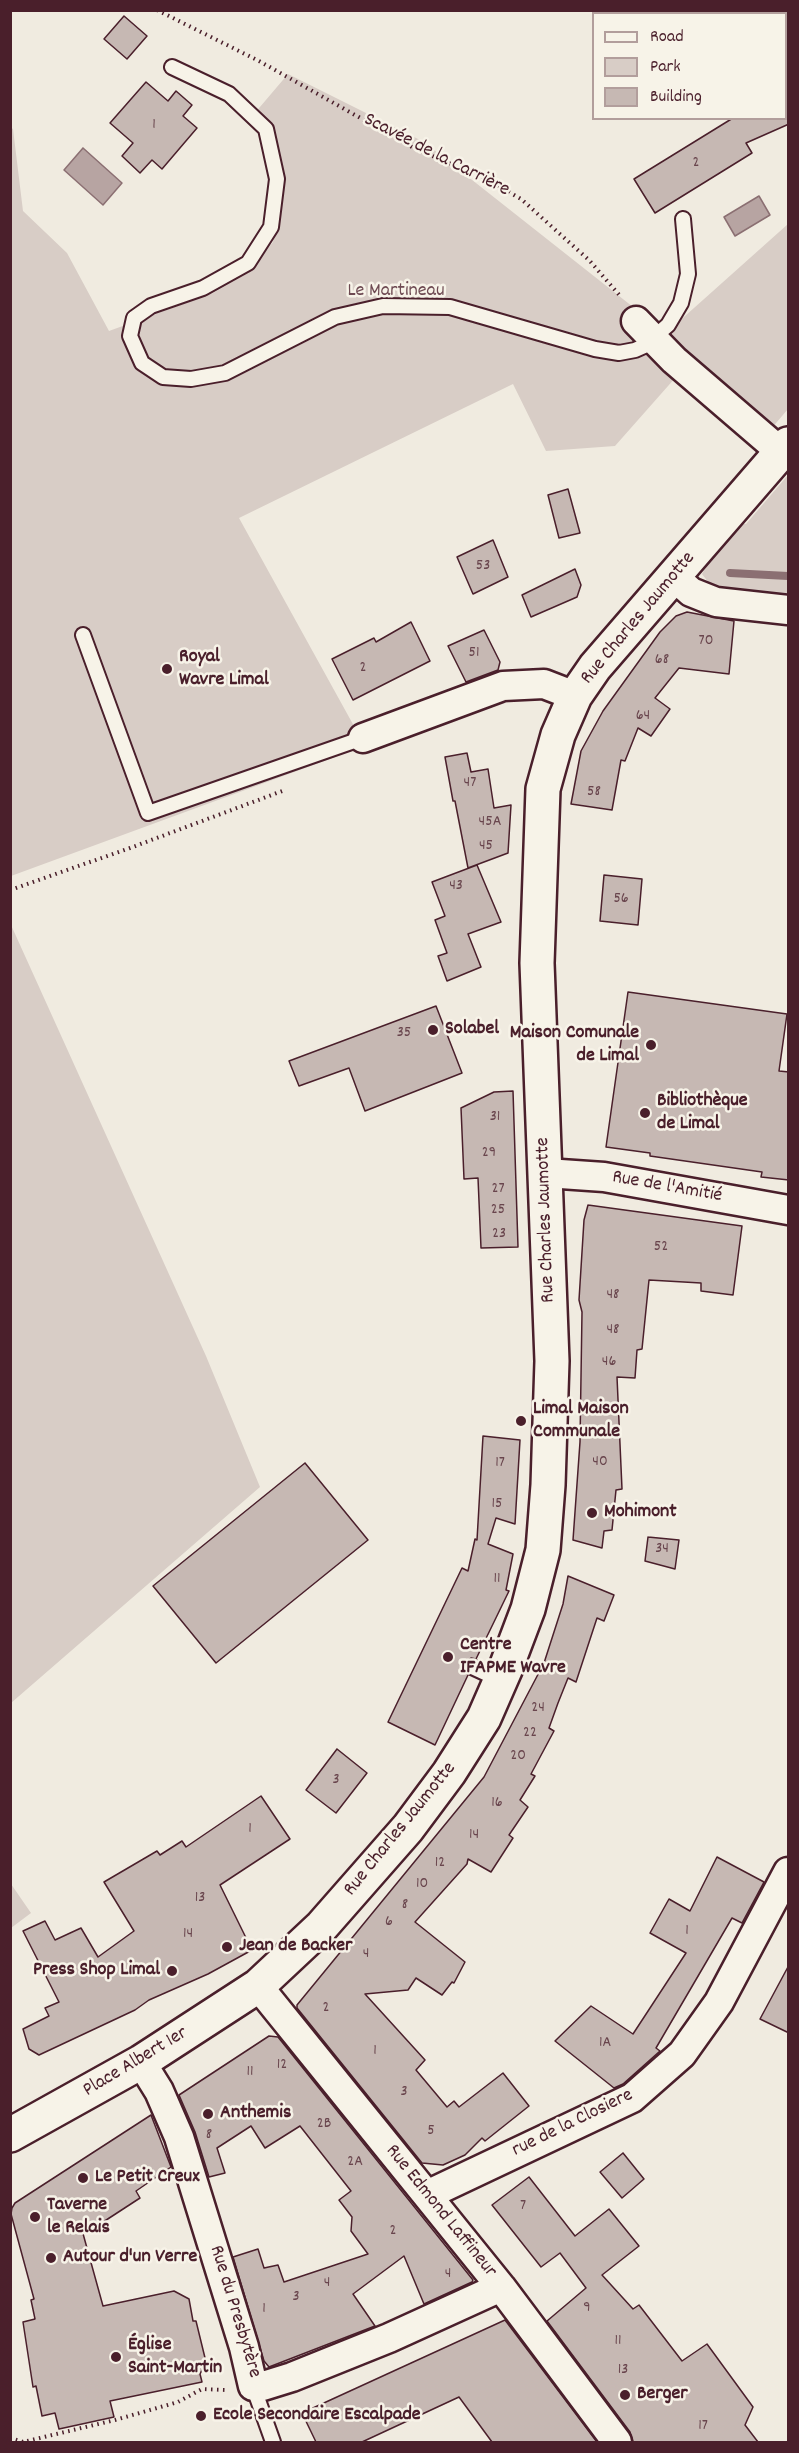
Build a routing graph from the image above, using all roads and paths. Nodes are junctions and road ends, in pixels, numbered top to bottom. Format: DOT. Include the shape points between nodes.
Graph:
graph roads {
  1 [pos="157,10"];
  2 [pos="172,67"];
  3 [pos="683,219"];
  4 [pos="645,330"];
  5 [pos="785,448"];
  6 [pos="673,576"];
  7 [pos="789,610"];
  8 [pos="83,635"];
  9 [pos="575,696"];
  10 [pos="363,738"];
  11 [pos="546,1173"];
  12 [pos="789,1210"];
  13 [pos="789,1872"];
  14 [pos="258,1986"];
  15 [pos="141,2062"];
  16 [pos="10,2134"];
  17 [pos="427,2195"];
  18 [pos="501,2287"];
  19 [pos="241,2388"];
  20 [pos="10,2438"];
  21 [pos="23,2442"];
  22 [pos="273,2442"];
  23 [pos="617,2442"];
  1 -- 4 [label="path, Scavée de la Carrière" via="259,61 412,147 490,181 521,200 589,260"];
  2 -- 4 [label="lane" via="230,94 266,129 277,179 271,227 248,263 203,288 151,306 134,318 130,336 142,363 163,377 191,379 225,373 334,317 384,306 450,307 619,354 635,350"];
  3 -- 4 [label="lane" via="688,274 681,303 668,325"];
  4 -- 5 [label="street" via="674,360"];
  5 -- 6 [label="main road, Rue Charles Jaumotte"];
  6 -- 7 [label="street" via="691,592 716,602"];
  6 -- 9 [label="main road, Rue Charles Jaumotte"];
  8 -- 10 [label="lane" via="148,813"];
  9 -- 10 [label="street" via="544,684 503,686"];
  9 -- 11 [label="main road, Rue Charles Jaumotte" via="558,735 543,789 537,963"];
  11 -- 12 [label="street, Rue de l'Amitié" via="604,1177"];
  11 -- 14 [label="main road, Rue Charles Jaumotte" via="552,1361 548,1485 543,1550 528,1609 486,1674 484,1718 449,1773 408,1828 322,1926"];
  13 -- 17 [label="street, rue de la Closiere" via="719,2002 682,2054 632,2098"];
  14 -- 15 [label="main road, Place Albert 1er"];
  14 -- 17 [label="street, Rue Edmond Laffineur"];
  15 -- 16 [label="main road, Place Albert 1er"];
  15 -- 19 [label="street, Rue du Presbytère" via="179,2137 237,2326"];
  17 -- 18 [label="street, Rue Edmond Laffineur"];
  18 -- 19 [label="street, Rue du Presbytère" via="292,2377"];
  18 -- 23 [label="street, Rue Edmond Laffineur"];
  19 -- 21 [label="path" via="202,2389 178,2402 116,2421"];
  19 -- 22 [label="lane"];
  20 -- 21 [label="path"];
}
